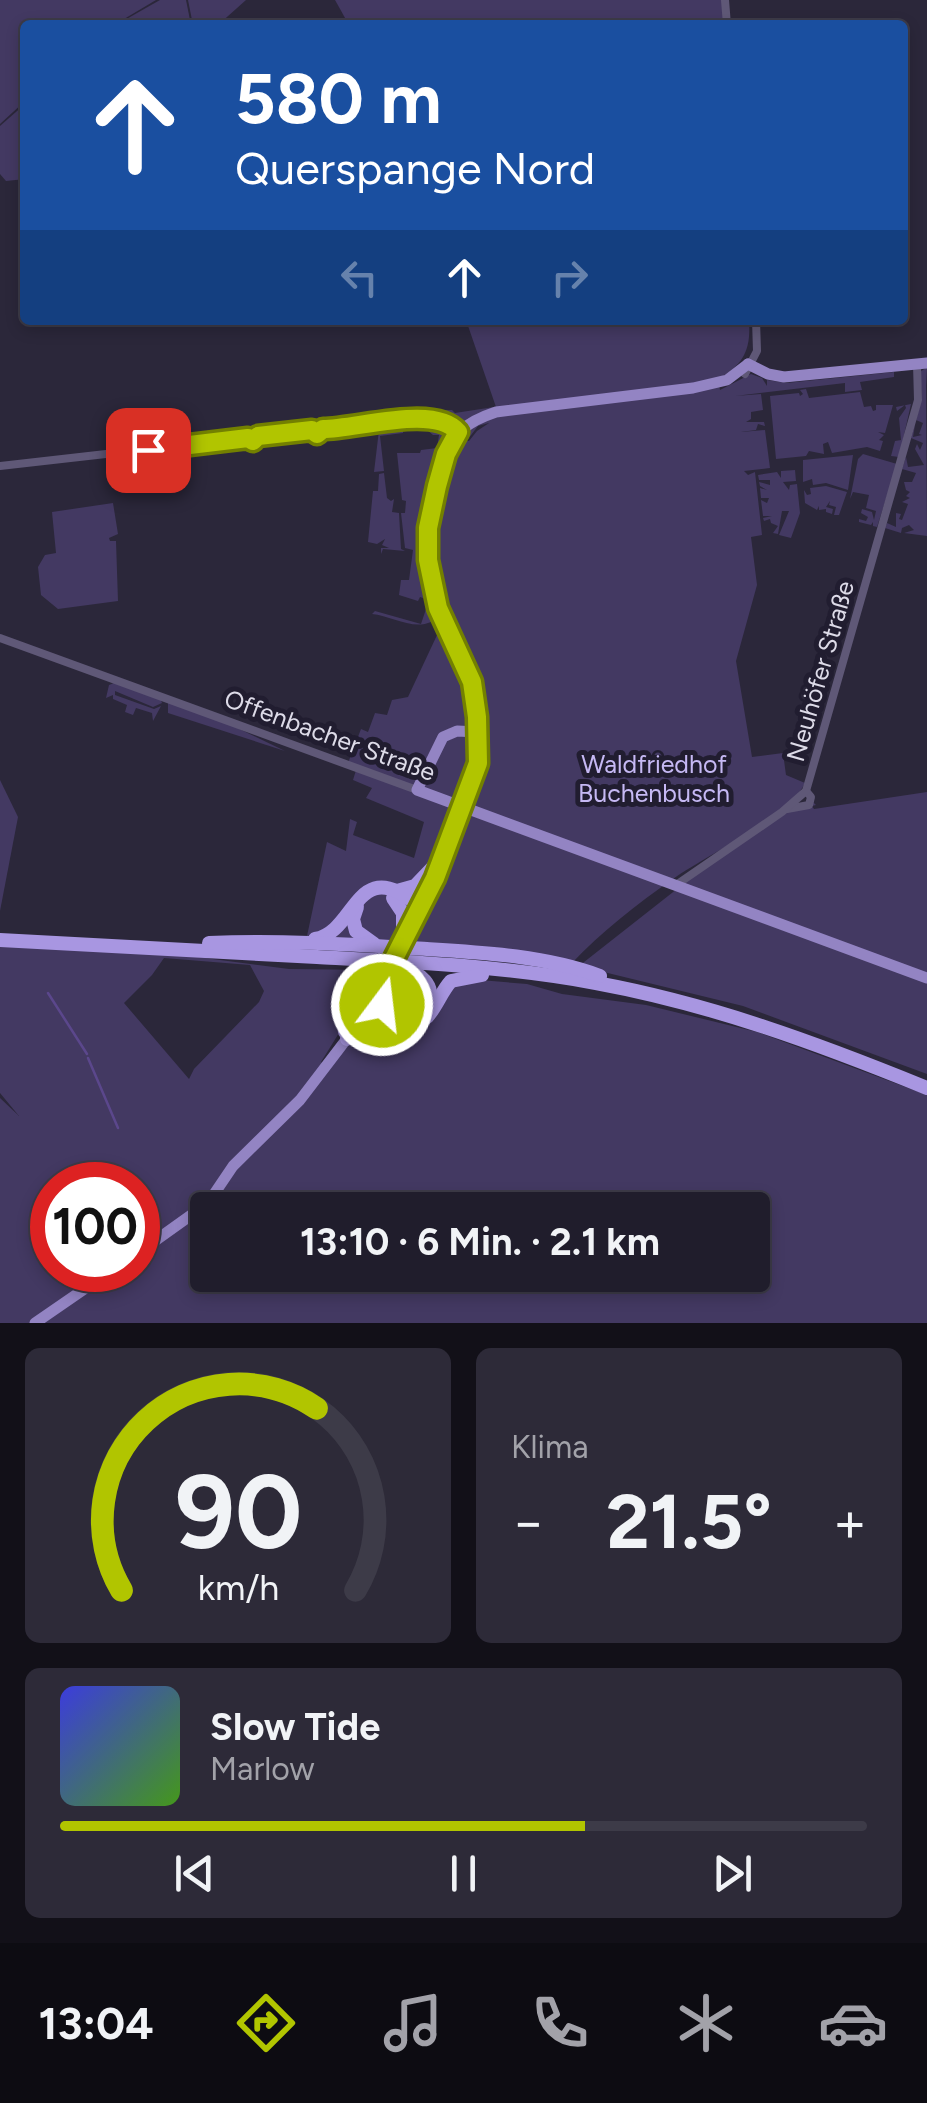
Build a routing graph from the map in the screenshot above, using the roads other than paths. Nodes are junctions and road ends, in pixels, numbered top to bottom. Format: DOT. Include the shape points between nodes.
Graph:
graph roads {
  1 [pos="756,325"];
  2 [pos="919,364"];
  3 [pos="753,367"];
  4 [pos="455,430"];
  5 [pos="0,466"];
  6 [pos="0,638"];
  7 [pos="470,732"];
  8 [pos="428,776"];
  9 [pos="418,790"];
  10 [pos="806,791"];
  11 [pos="434,796"];
  12 [pos="796,804"];
  13 [pos="461,807"];
  14 [pos="435,871"];
  15 [pos="683,884"];
  16 [pos="394,894"];
  17 [pos="418,904"];
  18 [pos="0,937"];
  19 [pos="403,937"];
  20 [pos="292,942"];
  21 [pos="184,947"];
  22 [pos="385,947"];
  23 [pos="386,974"];
  24 [pos="490,974"];
  25 [pos="593,977"];
  26 [pos="927,978"];
  27 [pos="367,1008"];
  28 [pos="388,1020"];
  29 [pos="346,1036"];
  30 [pos="927,1080"];
  31 [pos="927,1088"];
  32 [pos="160,1237"];
  33 [pos="80,1292"];
  34 [pos="35,1323"];
  1 -- 3 [label="street"];
  2 -- 3 [label="main road" via="784,377"];
  2 -- 10 [label="street, Neuhöfer Straße" via="920,396"];
  3 -- 4 [label="main road" via="723,382 509,409"];
  4 -- 5 [label="street" via="418,419"];
  4 -- 7 [label="main road" via="432,507 428,567 438,608 468,670 477,717"];
  6 -- 9 [label="street, Offenbacher Straße"];
  7 -- 8 [label="main road" via="442,742"];
  7 -- 9 [label="main road" via="450,732 440,740"];
  7 -- 13 [label="main road" via="476,747"];
  7 -- 13 [label="main road" via="475,774"];
  8 -- 9 [label="main road"];
  8 -- 11 [label="main road"];
  9 -- 11 [label="main road, Offenbacher Straße"];
  10 -- 12 [label="street, Neuhöfer Straße"];
  10 -- 12 [label="street" via="810,803"];
  11 -- 15 [label="main road, Offenbacher Straße"];
  12 -- 15 [label="street, Neuhöfer Straße"];
  13 -- 14 [label="main road"];
  14 -- 16 [label="highway"];
  14 -- 17 [label="highway"];
  14 -- 19 [label="main road"];
  15 -- 26 [label="main road, Offenbacher Straße"];
  16 -- 17 [label="highway"];
  16 -- 19 [label="highway" via="403,912"];
  16 -- 20 [label="highway" via="366,892 334,932"];
  16 -- 22 [label="highway" via="369,896 354,916 358,934"];
  17 -- 19 [label="highway"];
  18 -- 21 [label="highway"];
  19 -- 23 [label="main road, bridge"];
  20 -- 21 [label="highway"];
  20 -- 22 [label="highway"];
  21 -- 23 [label="highway"];
  21 -- 25 [label="highway"];
  21 -- 25 [label="highway" via="477,961"];
  22 -- 25 [label="highway" via="490,954"];
  23 -- 24 [label="highway"];
  23 -- 27 [label="highway"];
  23 -- 28 [label="highway" via="381,1002"];
  23 -- 28 [label="highway" via="414,972 425,979 431,1000 414,1019"];
  23 -- 29 [label="main road"];
  24 -- 25 [label="highway"];
  24 -- 28 [label="highway" via="451,982 418,1023"];
  25 -- 30 [label="highway" via="752,1014"];
  25 -- 31 [label="highway" via="815,1042"];
  27 -- 28 [label="highway"];
  27 -- 29 [label="highway"];
  28 -- 29 [label="highway"];
  29 -- 32 [label="main road" via="300,1100 236,1162 204,1206"];
  33 -- 34 [label="main road"];
}
